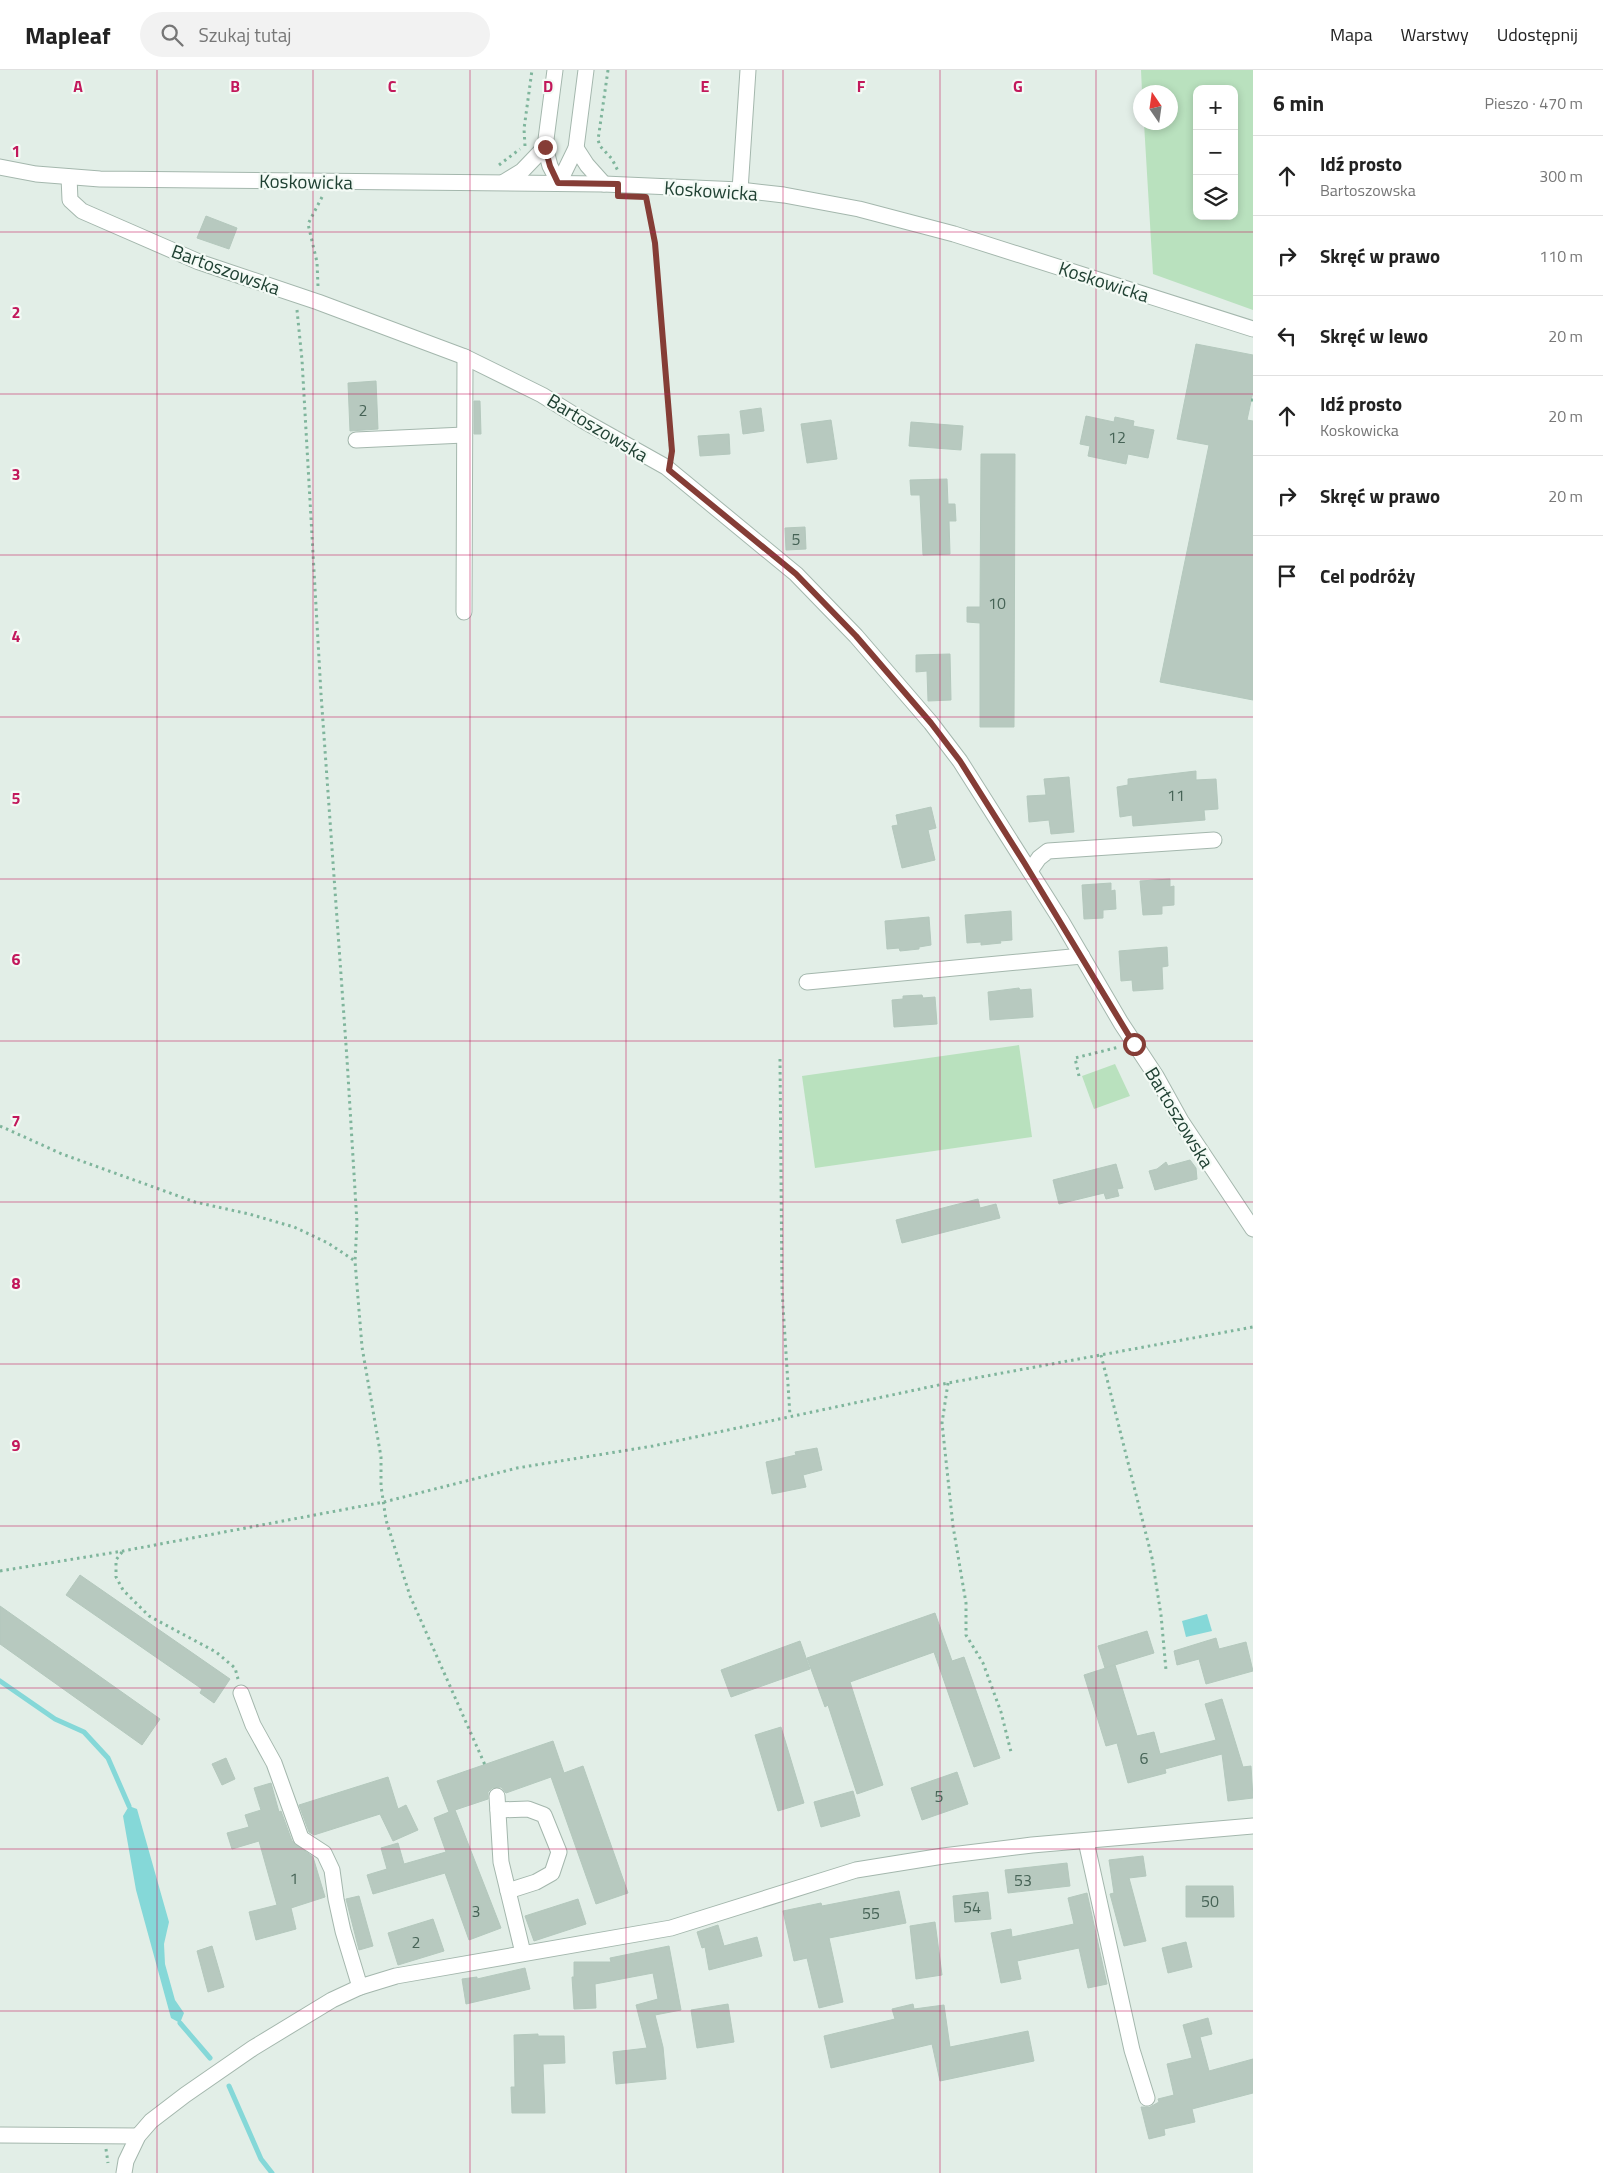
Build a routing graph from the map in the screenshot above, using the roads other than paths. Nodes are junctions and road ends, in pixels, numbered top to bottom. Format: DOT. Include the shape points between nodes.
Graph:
graph roads {
  1 [pos="555,70"];
  2 [pos="586,70"];
  3 [pos="748,70"];
  4 [pos="538,147"];
  5 [pos="576,148"];
  6 [pos="0,167"];
  7 [pos="69,177"];
  8 [pos="504,182"];
  9 [pos="558,183"];
  10 [pos="611,184"];
  11 [pos="740,190"];
  12 [pos="1253,329"];
  13 [pos="464,357"];
  14 [pos="464,435"];
  15 [pos="356,440"];
  16 [pos="464,612"];
  17 [pos="1214,840"];
  18 [pos="1030,871"];
  19 [pos="1082,956"];
  20 [pos="808,982"];
  21 [pos="1253,1229"];
  22 [pos="241,1693"];
  23 [pos="1253,1826"];
  24 [pos="1086,1840"];
  25 [pos="508,1891"];
  26 [pos="523,1953"];
  27 [pos="360,1987"];
  28 [pos="1147,2098"];
  29 [pos="0,2135"];
  30 [pos="138,2136"];
  31 [pos="124,2173"];
  1 -- 4 [label="street"];
  2 -- 5 [label="street"];
  3 -- 11 [label="street"];
  4 -- 8 [label="street" via="522,171"];
  4 -- 9 [label="street"];
  5 -- 9 [label="street"];
  5 -- 10 [label="street" via="587,166"];
  6 -- 7 [label="street, Koskowicka"];
  7 -- 8 [label="street, Koskowicka"];
  7 -- 13 [label="street, Bartoszowska" via="70,200 82,211 199,262 318,302"];
  8 -- 9 [label="street, Koskowicka"];
  9 -- 10 [label="street, Koskowicka"];
  10 -- 11 [label="street, Koskowicka"];
  11 -- 12 [label="street, Koskowicka" via="859,209 954,234"];
  13 -- 14 [label="street"];
  13 -- 18 [label="street, Bartoszowska" via="542,395 669,470 796,574 856,636 931,723 960,761"];
  14 -- 15 [label="street"];
  14 -- 16 [label="street"];
  17 -- 18 [label="street" via="1048,852"];
  18 -- 19 [label="street, Bartoszowska"];
  19 -- 20 [label="street"];
  19 -- 21 [label="street, Bartoszowska" via="1215,1174"];
  22 -- 27 [label="street" via="253,1725 274,1763 302,1838 324,1853 332,1870 343,1931"];
  23 -- 24 [label="street"];
  24 -- 26 [label="street" via="943,1856 856,1870 671,1928"];
  24 -- 28 [label="street" via="1132,2050"];
  25 -- 25 [label="street" via="501,1862 497,1803 544,1815 559,1852 552,1873"];
  25 -- 26 [label="street"];
  26 -- 27 [label="street" via="396,1976"];
  27 -- 30 [label="street" via="332,2000 253,2048 151,2121"];
  29 -- 30 [label="street"];
  30 -- 31 [label="street"];
}
